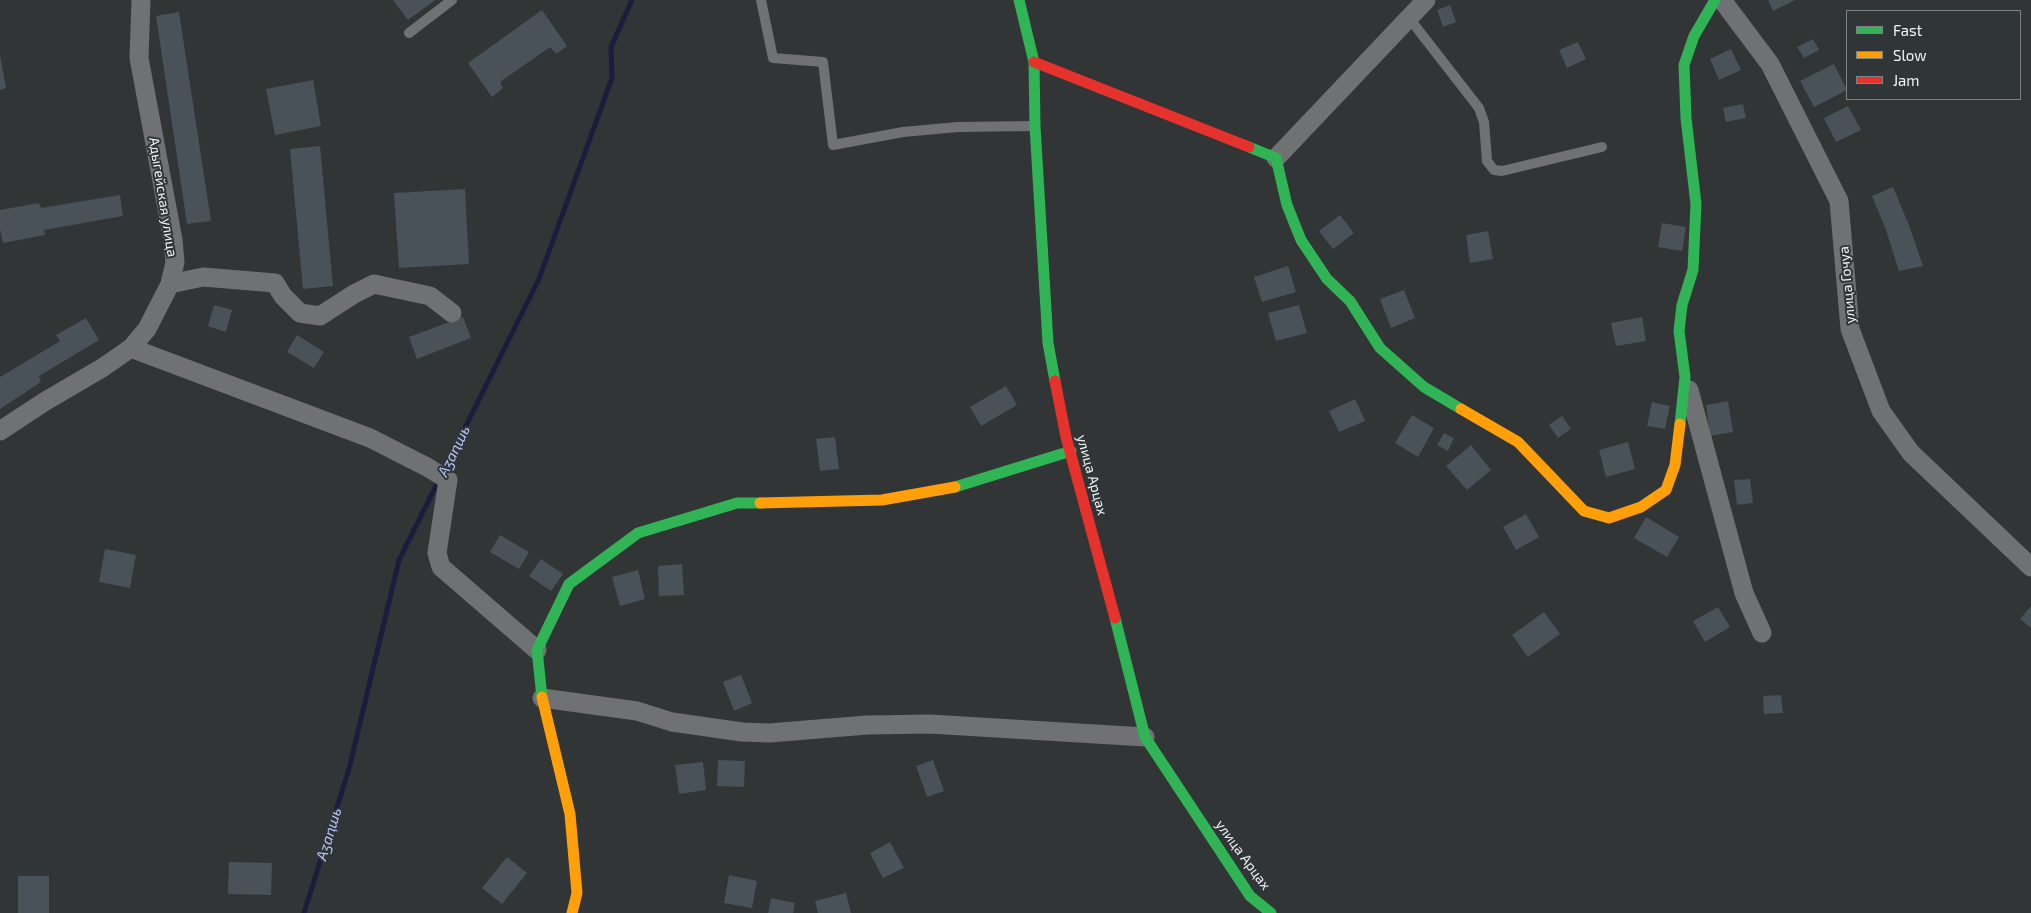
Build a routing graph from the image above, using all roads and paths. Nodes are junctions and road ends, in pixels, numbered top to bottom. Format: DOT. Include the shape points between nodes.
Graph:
graph roads {
  1 [pos="140,0"];
  2 [pos="452,0"];
  3 [pos="760,0"];
  4 [pos="1019,0"];
  5 [pos="1426,0"];
  6 [pos="1714,0"];
  7 [pos="1722,0"];
  8 [pos="1409,18"];
  9 [pos="410,33"];
  10 [pos="1034,62"];
  11 [pos="1035,126"];
  12 [pos="1602,147"];
  13 [pos="1276,158"];
  14 [pos="170,284"];
  15 [pos="452,314"];
  16 [pos="131,348"];
  17 [pos="1685,377"];
  18 [pos="0,431"];
  19 [pos="1070,451"];
  20 [pos="2031,567"];
  21 [pos="1762,633"];
  22 [pos="536,650"];
  23 [pos="542,698"];
  24 [pos="1145,737"];
  25 [pos="572,913"];
  26 [pos="1271,913"];
  1 -- 14 [label="street, Адыгейская улица" via="139,58 173,240 175,262"];
  2 -- 9 [label="lane"];
  3 -- 11 [label="lane" via="773,58 823,62 833,145 903,132"];
  4 -- 10 [label="street, улица Арцах"];
  5 -- 8 [label="street"];
  6 -- 17 [label="street" via="1694,36 1684,66 1686,118 1696,204 1693,270 1682,305 1679,331"];
  7 -- 20 [label="street, улица Гочуа" via="1770,64 1839,201 1850,329 1881,411 1912,453"];
  8 -- 12 [label="lane" via="1480,108 1487,161 1494,170 1502,171"];
  8 -- 13 [label="street"];
  10 -- 11 [label="street, улица Арцах"];
  10 -- 13 [label="street"];
  11 -- 19 [label="street, улица Арцах" via="1048,342"];
  13 -- 17 [label="street" via="1287,205 1301,240 1327,279 1350,301 1380,348 1424,387 1518,442 1584,511 1609,518 1641,507 1666,490 1675,465"];
  14 -- 15 [label="street" via="203,277 275,283 300,313 320,316 374,284 430,296"];
  14 -- 16 [label="street, Адыгейская улица" via="147,329"];
  16 -- 18 [label="street, Адыгейская улица"];
  16 -- 22 [label="street" via="370,438 448,480 437,553 441,567"];
  17 -- 21 [label="street" via="1744,593"];
  19 -- 22 [label="street" via="956,487 882,500 737,503 638,533 569,584"];
  19 -- 24 [label="street, улица Арцах"];
  22 -- 23 [label="street"];
  23 -- 24 [label="street" via="637,711 672,722 742,732 930,724"];
  23 -- 25 [label="street" via="570,814 577,893"];
  24 -- 26 [label="street, улица Арцах" via="1250,896"];
}
